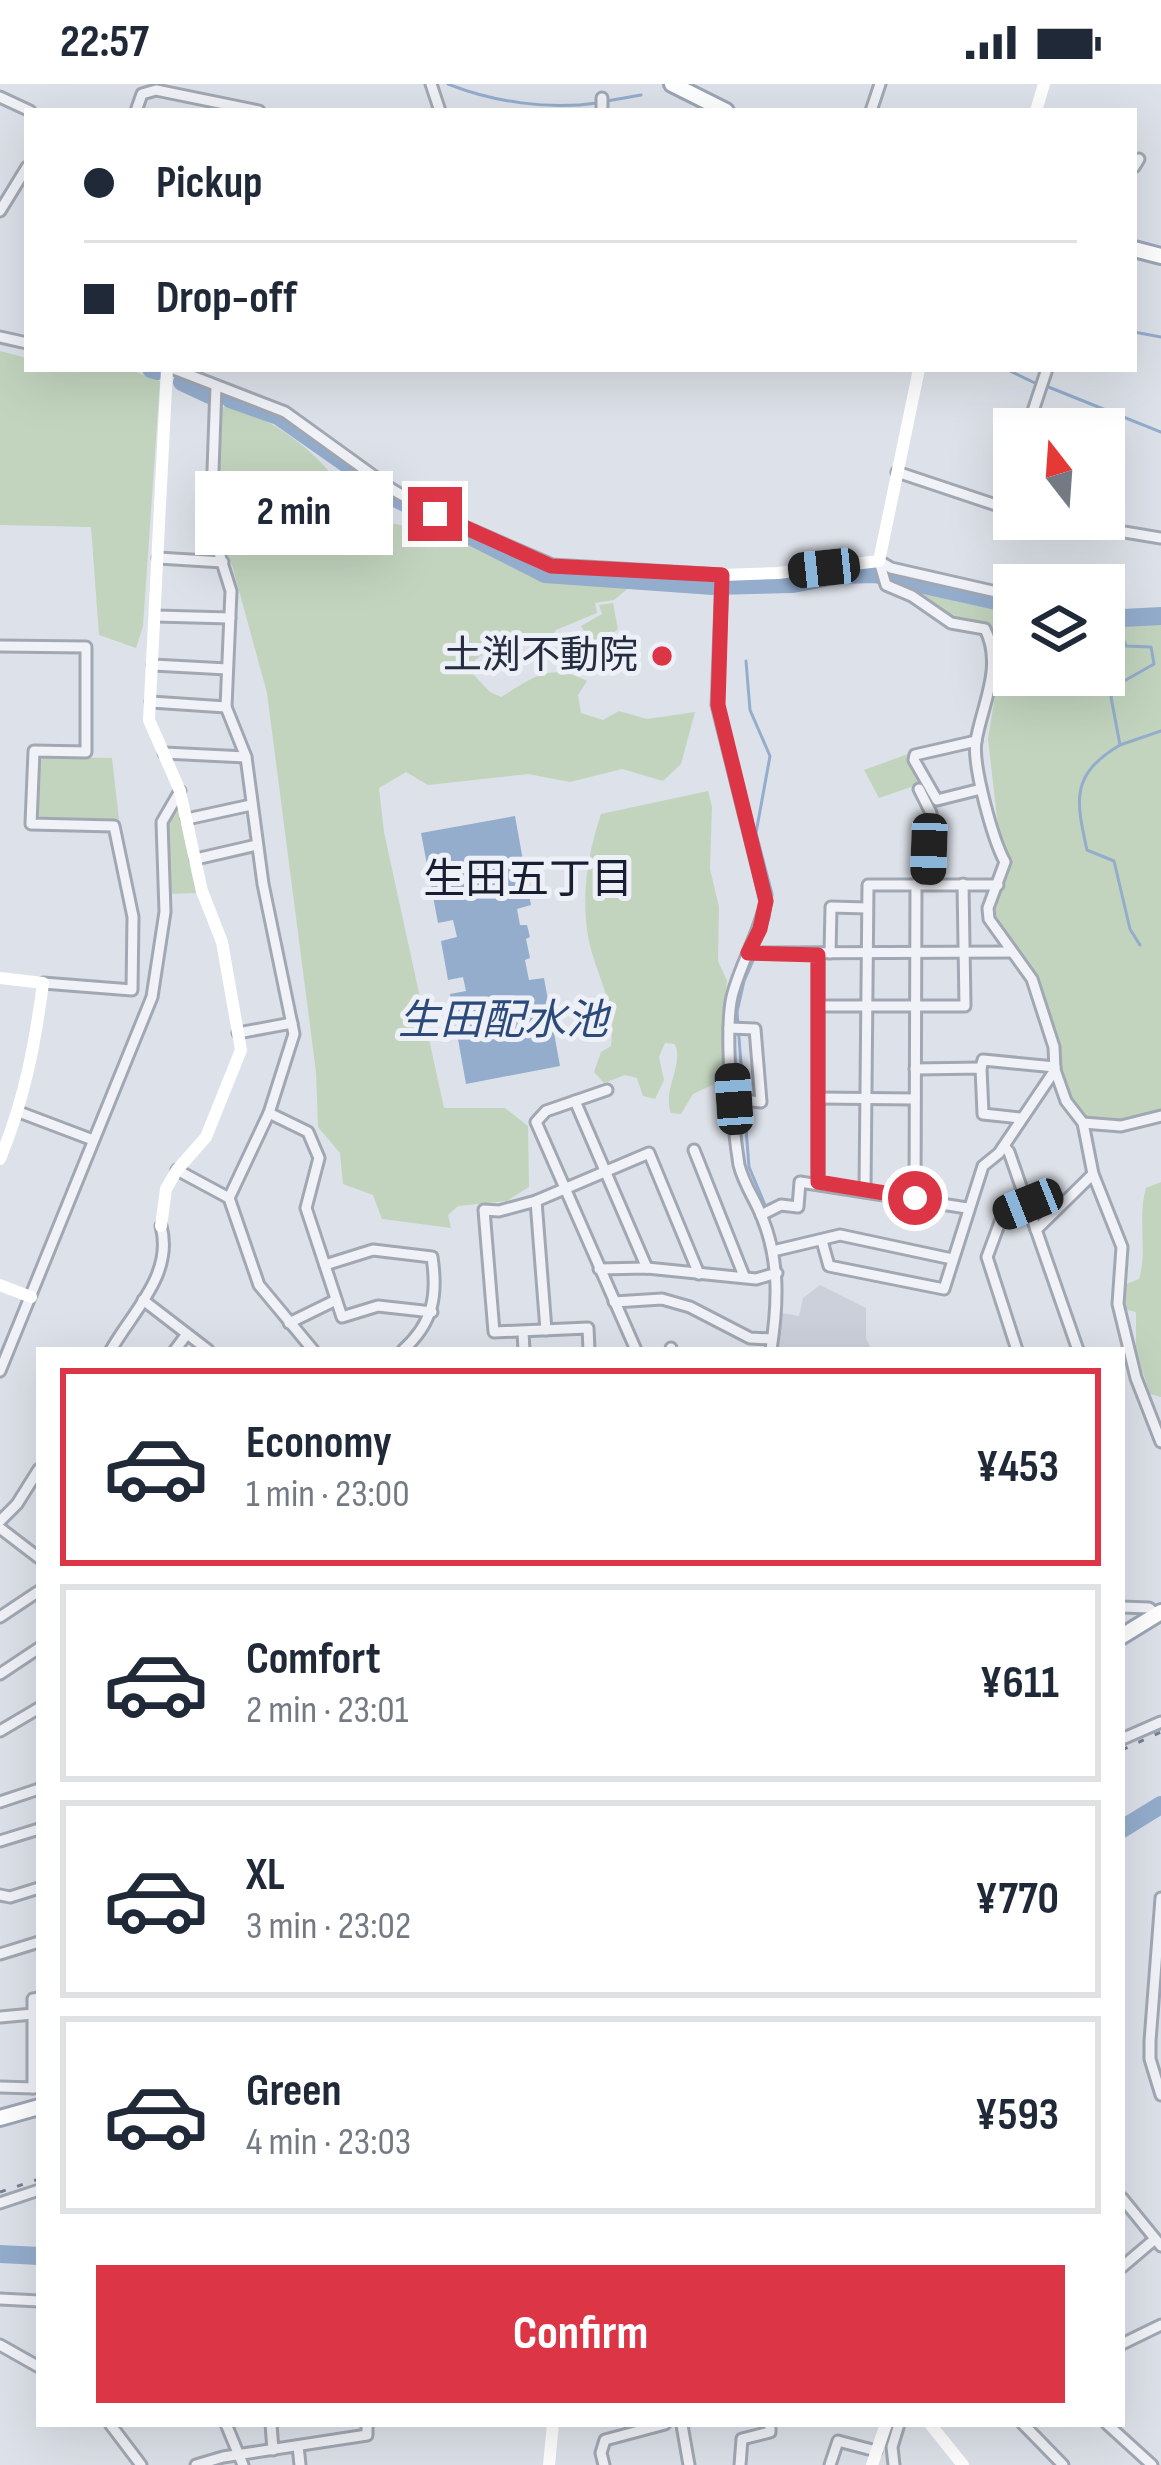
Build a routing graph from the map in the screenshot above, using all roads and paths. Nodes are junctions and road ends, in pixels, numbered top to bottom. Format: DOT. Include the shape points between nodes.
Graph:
graph roads {
  1 [pos="672,84"];
  2 [pos="171,88"];
  3 [pos="602,98"];
  4 [pos="137,108"];
  5 [pos="248,108"];
  6 [pos="602,108"];
  7 [pos="720,108"];
  8 [pos="24,172"];
  9 [pos="0,211"];
  10 [pos="170,372"];
  11 [pos="178,372"];
  12 [pos="918,372"];
  13 [pos="1046,372"];
  14 [pos="216,386"];
  15 [pos="1034,408"];
  16 [pos="897,472"];
  17 [pos="993,504"];
  18 [pos="1125,534"];
  19 [pos="1161,538"];
  20 [pos="158,558"];
  21 [pos="223,562"];
  22 [pos="881,571"];
  23 [pos="722,578"];
  24 [pos="993,591"];
  25 [pos="156,616"];
  26 [pos="230,618"];
  27 [pos="0,646"];
  28 [pos="153,665"];
  29 [pos="227,669"];
  30 [pos="151,702"];
  31 [pos="226,707"];
  32 [pos="976,741"];
  33 [pos="164,753"];
  34 [pos="246,757"];
  35 [pos="919,789"];
  36 [pos="981,789"];
  37 [pos="180,791"];
  38 [pos="251,805"];
  39 [pos="187,819"];
  40 [pos="257,845"];
  41 [pos="196,859"];
  42 [pos="963,884"];
  43 [pos="922,885"];
  44 [pos="998,885"];
  45 [pos="867,908"];
  46 [pos="1012,952"];
  47 [pos="748,953"];
  48 [pos="866,953"];
  49 [pos="964,953"];
  50 [pos="824,954"];
  51 [pos="916,954"];
  52 [pos="0,978"];
  53 [pos="43,983"];
  54 [pos="819,1006"];
  55 [pos="866,1006"];
  56 [pos="916,1006"];
  57 [pos="292,1023"];
  58 [pos="729,1028"];
  59 [pos="238,1033"];
  60 [pos="1055,1068"];
  61 [pos="915,1069"];
  62 [pos="981,1069"];
  63 [pos="607,1090"];
  64 [pos="818,1098"];
  65 [pos="734,1099"];
  66 [pos="866,1099"];
  67 [pos="915,1099"];
  68 [pos="575,1101"];
  69 [pos="19,1112"];
  70 [pos="269,1113"];
  71 [pos="1161,1116"];
  72 [pos="1020,1118"];
  73 [pos="1083,1123"];
  74 [pos="94,1140"];
  75 [pos="1004,1146"];
  76 [pos="694,1150"];
  77 [pos="0,1159"];
  78 [pos="177,1170"];
  79 [pos="606,1170"];
  80 [pos="1093,1174"];
  81 [pos="818,1182"];
  82 [pos="565,1188"];
  83 [pos="865,1190"];
  84 [pos="229,1198"];
  85 [pos="915,1198"];
  86 [pos="536,1202"];
  87 [pos="1028,1204"];
  88 [pos="968,1208"];
  89 [pos="761,1215"];
  90 [pos="161,1226"];
  91 [pos="1036,1230"];
  92 [pos="822,1240"];
  93 [pos="773,1251"];
  94 [pos="952,1258"];
  95 [pos="325,1265"];
  96 [pos="647,1268"];
  97 [pos="599,1269"];
  98 [pos="777,1273"];
  99 [pos="699,1274"];
  100 [pos="744,1276"];
  101 [pos="0,1285"];
  102 [pos="31,1297"];
  103 [pos="143,1300"];
  104 [pos="336,1300"];
  105 [pos="614,1302"];
  106 [pos="432,1312"];
  107 [pos="289,1323"];
  108 [pos="546,1330"];
  109 [pos="524,1332"];
  110 [pos="187,1334"];
  111 [pos="772,1345"];
  112 [pos="113,1347"];
  113 [pos="177,1347"];
  114 [pos="204,1347"];
  115 [pos="310,1347"];
  116 [pos="407,1347"];
  117 [pos="524,1347"];
  118 [pos="589,1347"];
  119 [pos="636,1347"];
  120 [pos="1016,1347"];
  121 [pos="1077,1347"];
  122 [pos="0,1370"];
  123 [pos="1125,1372"];
  124 [pos="1136,1378"];
  125 [pos="1161,1442"];
  126 [pos="36,1473"];
  127 [pos="5,1505"];
  128 [pos="0,1524"];
  129 [pos="36,1555"];
  130 [pos="36,1593"];
  131 [pos="1125,1607"];
  132 [pos="1159,1613"];
  133 [pos="0,1617"];
  134 [pos="1125,1634"];
  135 [pos="36,1650"];
  136 [pos="0,1674"];
  137 [pos="36,1710"];
  138 [pos="1161,1722"];
  139 [pos="0,1731"];
  140 [pos="1125,1738"];
  141 [pos="36,1790"];
  142 [pos="0,1802"];
  143 [pos="36,1829"];
  144 [pos="0,1841"];
  145 [pos="36,1889"];
  146 [pos="0,1895"];
  147 [pos="1161,1898"];
  148 [pos="36,1943"];
  149 [pos="0,1954"];
  150 [pos="36,1999"];
  151 [pos="33,2014"];
  152 [pos="0,2017"];
  153 [pos="0,2087"];
  154 [pos="1160,2087"];
  155 [pos="36,2088"];
  156 [pos="36,2108"];
  157 [pos="0,2118"];
  158 [pos="36,2191"];
  159 [pos="1125,2202"];
  160 [pos="0,2204"];
  161 [pos="1158,2243"];
  162 [pos="1125,2265"];
  163 [pos="0,2299"];
  164 [pos="36,2301"];
  165 [pos="1161,2325"];
  166 [pos="1125,2343"];
  167 [pos="0,2345"];
  168 [pos="36,2365"];
  169 [pos="112,2427"];
  170 [pos="227,2427"];
  171 [pos="272,2427"];
  172 [pos="368,2427"];
  173 [pos="553,2427"];
  174 [pos="654,2427"];
  175 [pos="683,2427"];
  176 [pos="770,2427"];
  177 [pos="885,2427"];
  178 [pos="898,2427"];
  179 [pos="932,2427"];
  180 [pos="1025,2427"];
  181 [pos="1110,2427"];
  182 [pos="298,2446"];
  183 [pos="1041,2447"];
  184 [pos="273,2450"];
  185 [pos="874,2458"];
  186 [pos="240,2460"];
  187 [pos="141,2465"];
  188 [pos="196,2465"];
  189 [pos="300,2465"];
  190 [pos="549,2465"];
  191 [pos="604,2465"];
  192 [pos="689,2465"];
  193 [pos="740,2465"];
  194 [pos="830,2465"];
  195 [pos="894,2465"];
  196 [pos="963,2465"];
  197 [pos="1050,2465"];
  198 [pos="1063,2465"];
  199 [pos="1152,2465"];
  1 -- 7 [label="main road"];
  2 -- 4 [label="street" via="148,91"];
  2 -- 5 [label="street"];
  3 -- 6 [label="street"];
  8 -- 9 [label="street"];
  10 -- 20 [label="street"];
  11 -- 14 [label="street"];
  12 -- 16 [label="street"];
  13 -- 15 [label="street"];
  14 -- 21 [label="street" via="211,527"];
  14 -- 23 [label="street" via="285,412 393,490 551,566"];
  16 -- 17 [label="street"];
  16 -- 22 [label="street"];
  18 -- 19 [label="street"];
  20 -- 21 [label="street"];
  20 -- 25 [label="street"];
  21 -- 26 [label="street"];
  22 -- 23 [label="street"];
  22 -- 24 [label="street"];
  22 -- 32 [label="street" via="951,623 989,634 994,667"];
  23 -- 47 [label="street" via="718,705 766,901"];
  25 -- 26 [label="street"];
  25 -- 28 [label="street"];
  26 -- 29 [label="street"];
  27 -- 53 [label="street" via="86,647 86,752 34,752 31,824 114,826 133,917 132,990"];
  28 -- 29 [label="street"];
  28 -- 30 [label="street"];
  29 -- 31 [label="street"];
  30 -- 31 [label="street"];
  30 -- 33 [label="street" via="149,720"];
  31 -- 34 [label="street"];
  32 -- 36 [label="street"];
  32 -- 36 [label="street" via="914,760 937,800"];
  33 -- 34 [label="street"];
  33 -- 37 [label="street"];
  34 -- 38 [label="street"];
  35 -- 43 [label="street" via="931,814"];
  36 -- 44 [label="street" via="1005,862"];
  37 -- 39 [label="street"];
  37 -- 74 [label="street" via="161,822 165,912 152,997"];
  38 -- 39 [label="street"];
  38 -- 40 [label="street"];
  39 -- 41 [label="street"];
  40 -- 41 [label="street"];
  40 -- 57 [label="street"];
  41 -- 59 [label="street"];
  42 -- 43 [label="street"];
  42 -- 44 [label="street"];
  42 -- 49 [label="street"];
  43 -- 45 [label="street" via="868,885"];
  43 -- 51 [label="street"];
  44 -- 46 [label="street" via="989,920"];
  45 -- 48 [label="street"];
  45 -- 50 [label="street" via="830,908"];
  46 -- 49 [label="street"];
  46 -- 60 [label="street" via="1044,1010"];
  47 -- 50 [label="street"];
  47 -- 58 [label="street"];
  48 -- 50 [label="street"];
  48 -- 51 [label="street"];
  48 -- 55 [label="street"];
  49 -- 51 [label="street"];
  49 -- 56 [label="street" via="964,1006"];
  50 -- 54 [label="street"];
  51 -- 56 [label="street"];
  52 -- 53 [label="street"];
  53 -- 69 [label="street"];
  54 -- 55 [label="street"];
  54 -- 64 [label="street"];
  55 -- 56 [label="street"];
  55 -- 66 [label="street"];
  56 -- 61 [label="street"];
  57 -- 59 [label="street"];
  57 -- 70 [label="street"];
  58 -- 65 [label="street"];
  58 -- 65 [label="street" via="754,1029 760,1102"];
  59 -- 78 [label="street" via="242,1050 226,1095 206,1138"];
  60 -- 62 [label="street" via="983,1060"];
  60 -- 72 [label="street"];
  60 -- 73 [label="street"];
  61 -- 62 [label="street"];
  61 -- 67 [label="street"];
  62 -- 72 [label="street" via="983,1114"];
  63 -- 68 [label="street"];
  64 -- 66 [label="street"];
  64 -- 81 [label="street"];
  65 -- 89 [label="street" via="739,1165"];
  66 -- 67 [label="street"];
  66 -- 83 [label="street"];
  67 -- 85 [label="street"];
  68 -- 79 [label="street"];
  68 -- 82 [label="street" via="536,1122"];
  69 -- 74 [label="street"];
  69 -- 77 [label="street"];
  70 -- 84 [label="street"];
  70 -- 95 [label="street" via="308,1132 320,1158 306,1208"];
  71 -- 73 [label="street" via="1120,1126"];
  72 -- 75 [label="street"];
  73 -- 80 [label="street"];
  74 -- 102 [label="street"];
  75 -- 87 [label="street"];
  75 -- 88 [label="street" via="982,1166"];
  76 -- 100 [label="street"];
  78 -- 84 [label="street"];
  78 -- 90 [label="street"];
  79 -- 82 [label="street"];
  79 -- 96 [label="street"];
  79 -- 99 [label="street" via="649,1153"];
  80 -- 91 [label="street"];
  80 -- 124 [label="street" via="1122,1247 1118,1304"];
  81 -- 83 [label="street"];
  81 -- 89 [label="street" via="800,1182 798,1207"];
  82 -- 86 [label="street"];
  82 -- 97 [label="street"];
  83 -- 85 [label="street"];
  84 -- 107 [label="street" via="259,1285"];
  85 -- 88 [label="street"];
  86 -- 108 [label="street"];
  86 -- 109 [label="street" via="484,1210 494,1333"];
  87 -- 91 [label="street"];
  87 -- 120 [label="street" via="1003,1214 987,1256"];
  88 -- 94 [label="street"];
  89 -- 93 [label="street"];
  90 -- 103 [label="street" via="166,1247"];
  91 -- 121 [label="street"];
  92 -- 93 [label="street"];
  92 -- 94 [label="street" via="840,1235"];
  92 -- 94 [label="street" via="829,1266 944,1289"];
  93 -- 98 [label="street"];
  95 -- 104 [label="street"];
  95 -- 106 [label="street" via="373,1250 432,1257"];
  96 -- 97 [label="street"];
  96 -- 99 [label="street"];
  97 -- 105 [label="street"];
  98 -- 100 [label="street"];
  98 -- 111 [label="street"];
  99 -- 100 [label="street"];
  101 -- 102 [label="street"];
  102 -- 122 [label="street"];
  103 -- 110 [label="street"];
  103 -- 112 [label="street"];
  104 -- 106 [label="street" via="342,1317 378,1306"];
  104 -- 107 [label="street"];
  105 -- 111 [label="street" via="662,1299"];
  105 -- 119 [label="street"];
  106 -- 116 [label="street"];
  107 -- 115 [label="street"];
  108 -- 109 [label="street"];
  108 -- 118 [label="street" via="588,1328"];
  109 -- 117 [label="street"];
  110 -- 113 [label="street"];
  110 -- 114 [label="street"];
  123 -- 124 [label="street"];
  124 -- 125 [label="street"];
  126 -- 127 [label="street" via="17,1504"];
  127 -- 128 [label="street"];
  128 -- 129 [label="street"];
  130 -- 133 [label="street"];
  131 -- 132 [label="street"];
  132 -- 134 [label="main road"];
  135 -- 136 [label="street"];
  137 -- 139 [label="street"];
  138 -- 140 [label="street"];
  141 -- 142 [label="street"];
  143 -- 144 [label="street"];
  145 -- 146 [label="street"];
  147 -- 154 [label="street" via="1147,2003"];
  148 -- 149 [label="street"];
  150 -- 151 [label="street"];
  151 -- 152 [label="street"];
  151 -- 155 [label="street"];
  153 -- 155 [label="street"];
  156 -- 157 [label="main road"];
  158 -- 160 [label="street"];
  159 -- 161 [label="street"];
  161 -- 162 [label="street"];
  163 -- 164 [label="street"];
  165 -- 166 [label="street"];
  167 -- 168 [label="street"];
  169 -- 187 [label="street"];
  170 -- 186 [label="street"];
  171 -- 184 [label="street"];
  172 -- 182 [label="street" via="367,2435"];
  173 -- 190 [label="street"];
  174 -- 191 [label="street" via="605,2440"];
  175 -- 192 [label="street"];
  176 -- 193 [label="street" via="742,2439"];
  177 -- 185 [label="street"];
  178 -- 195 [label="street"];
  179 -- 196 [label="street"];
  180 -- 183 [label="street"];
  181 -- 199 [label="street"];
  182 -- 184 [label="street"];
  182 -- 189 [label="street"];
  183 -- 197 [label="street"];
  183 -- 198 [label="street"];
  184 -- 186 [label="street"];
  185 -- 194 [label="street" via="838,2441"];
  186 -- 188 [label="street"];
}
